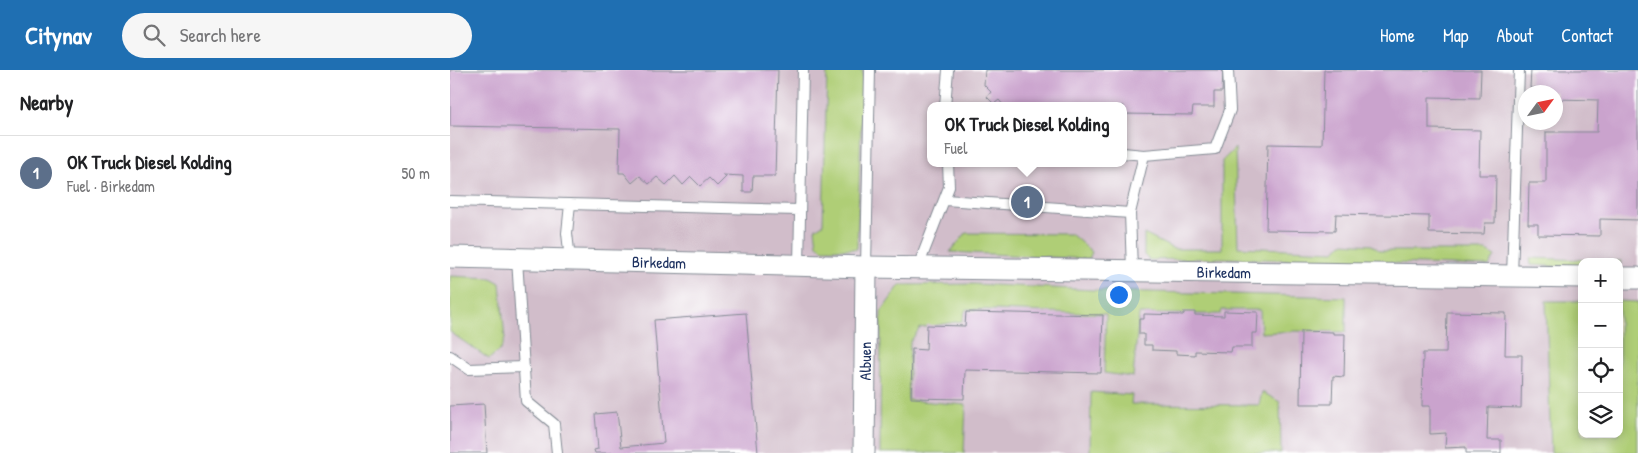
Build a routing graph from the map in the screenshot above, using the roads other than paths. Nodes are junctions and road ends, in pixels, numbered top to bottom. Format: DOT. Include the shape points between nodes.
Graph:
graph roads {
  1 [pos="803,70"];
  2 [pos="870,70"];
  3 [pos="948,70"];
  4 [pos="1228,70"];
  5 [pos="1519,70"];
  6 [pos="945,102"];
  7 [pos="1127,153"];
  8 [pos="1144,155"];
  9 [pos="948,167"];
  10 [pos="944,200"];
  11 [pos="450,201"];
  12 [pos="570,204"];
  13 [pos="799,210"];
  14 [pos="1130,213"];
  15 [pos="450,257"];
  16 [pos="517,259"];
  17 [pos="570,260"];
  18 [pos="798,265"];
  19 [pos="866,267"];
  20 [pos="918,267"];
  21 [pos="1132,270"];
  22 [pos="1512,276"];
  23 [pos="1578,277"];
  24 [pos="1623,278"];
  25 [pos="1638,278"];
  26 [pos="450,356"];
  27 [pos="524,367"];
  28 [pos="557,453"];
  29 [pos="864,453"];
  1 -- 13 [label="lane"];
  2 -- 19 [label="lane"];
  3 -- 6 [label="lane"];
  4 -- 8 [label="lane" via="1230,110 1215,149"];
  5 -- 22 [label="lane"];
  7 -- 8 [label="lane"];
  8 -- 14 [label="lane"];
  9 -- 10 [label="lane" via="949,187"];
  10 -- 14 [label="lane"];
  10 -- 20 [label="lane"];
  11 -- 12 [label="lane"];
  12 -- 13 [label="lane"];
  12 -- 17 [label="lane" via="567,233"];
  13 -- 18 [label="lane"];
  14 -- 21 [label="lane"];
  15 -- 16 [label="street, Birkedam"];
  16 -- 17 [label="street, Birkedam"];
  16 -- 27 [label="lane"];
  17 -- 18 [label="street, Birkedam"];
  18 -- 19 [label="street, Birkedam"];
  19 -- 20 [label="street, Birkedam"];
  19 -- 29 [label="street, Albuen"];
  20 -- 21 [label="street, Birkedam"];
  21 -- 22 [label="street, Birkedam"];
  22 -- 23 [label="street, Birkedam"];
  24 -- 25 [label="street"];
  26 -- 27 [label="lane" via="469,369"];
  27 -- 28 [label="lane" via="526,401 554,424"];
}
